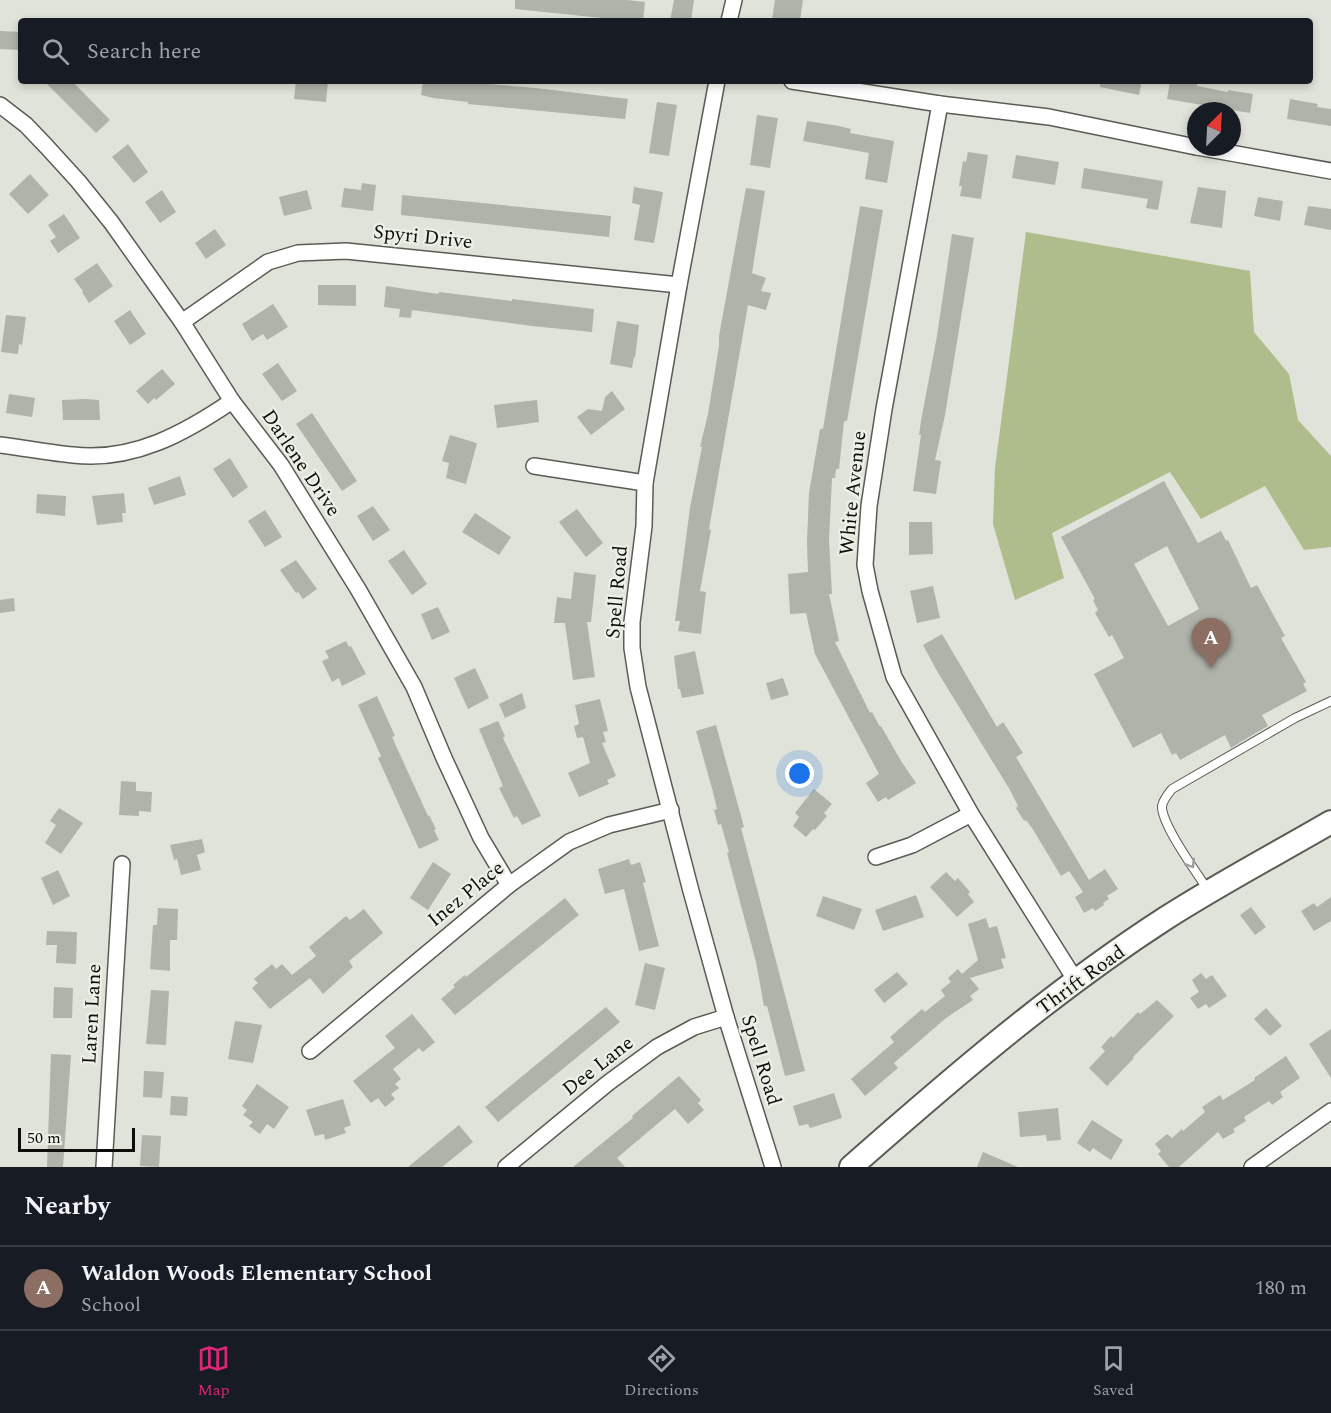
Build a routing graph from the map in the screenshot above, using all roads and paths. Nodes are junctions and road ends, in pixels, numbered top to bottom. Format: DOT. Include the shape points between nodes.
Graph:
graph roads {
  1 [pos="734,0"];
  2 [pos="730,18"];
  3 [pos="716,84"];
  4 [pos="811,84"];
  5 [pos="940,104"];
  6 [pos="0,105"];
  7 [pos="1187,145"];
  8 [pos="1241,155"];
  9 [pos="1331,171"];
  10 [pos="679,285"];
  11 [pos="182,322"];
  12 [pos="232,401"];
  13 [pos="0,445"];
  14 [pos="534,466"];
  15 [pos="645,483"];
  16 [pos="1331,701"];
  17 [pos="671,810"];
  18 [pos="971,814"];
  19 [pos="1331,822"];
  20 [pos="876,857"];
  21 [pos="122,864"];
  22 [pos="509,885"];
  23 [pos="1209,893"];
  24 [pos="1076,981"];
  25 [pos="726,1017"];
  26 [pos="310,1051"];
  27 [pos="1331,1111"];
  28 [pos="104,1167"];
  29 [pos="506,1167"];
  30 [pos="773,1167"];
  31 [pos="851,1167"];
  32 [pos="1252,1167"];
  1 -- 2 [label="street"];
  3 -- 10 [label="street, Spell Road"];
  4 -- 5 [label="street"];
  5 -- 7 [label="street" via="1049,117"];
  5 -- 18 [label="street, White Avenue" via="884,409 869,506 865,565 894,677"];
  6 -- 11 [label="street, Darlene Drive" via="26,125 78,181"];
  8 -- 9 [label="street"];
  10 -- 11 [label="street, Spyri Drive" via="346,250 307,252 268,261"];
  10 -- 15 [label="street, Spell Road"];
  11 -- 12 [label="street, Darlene Drive"];
  12 -- 13 [label="street" via="182,432 133,451 75,456"];
  12 -- 22 [label="street, Darlene Drive" via="281,465 376,619 414,687 481,838"];
  14 -- 15 [label="street"];
  15 -- 17 [label="street, Spell Road" via="632,648 638,687"];
  16 -- 23 [label="lane, one-way" via="1172,789 1162,806 1165,820"];
  17 -- 22 [label="street, Inez Place" via="585,834"];
  17 -- 25 [label="street, Spell Road"];
  18 -- 20 [label="street" via="912,845"];
  18 -- 24 [label="street, White Avenue"];
  19 -- 23 [label="street, Thrift Road"];
  21 -- 28 [label="street, Laren Lane"];
  22 -- 26 [label="street, Inez Place"];
  23 -- 24 [label="street, Thrift Road"];
  24 -- 31 [label="street, Thrift Road" via="936,1092"];
  25 -- 29 [label="street, Dee Lane" via="694,1027 657,1047"];
  25 -- 30 [label="street, Spell Road"];
  27 -- 32 [label="street"];
}
